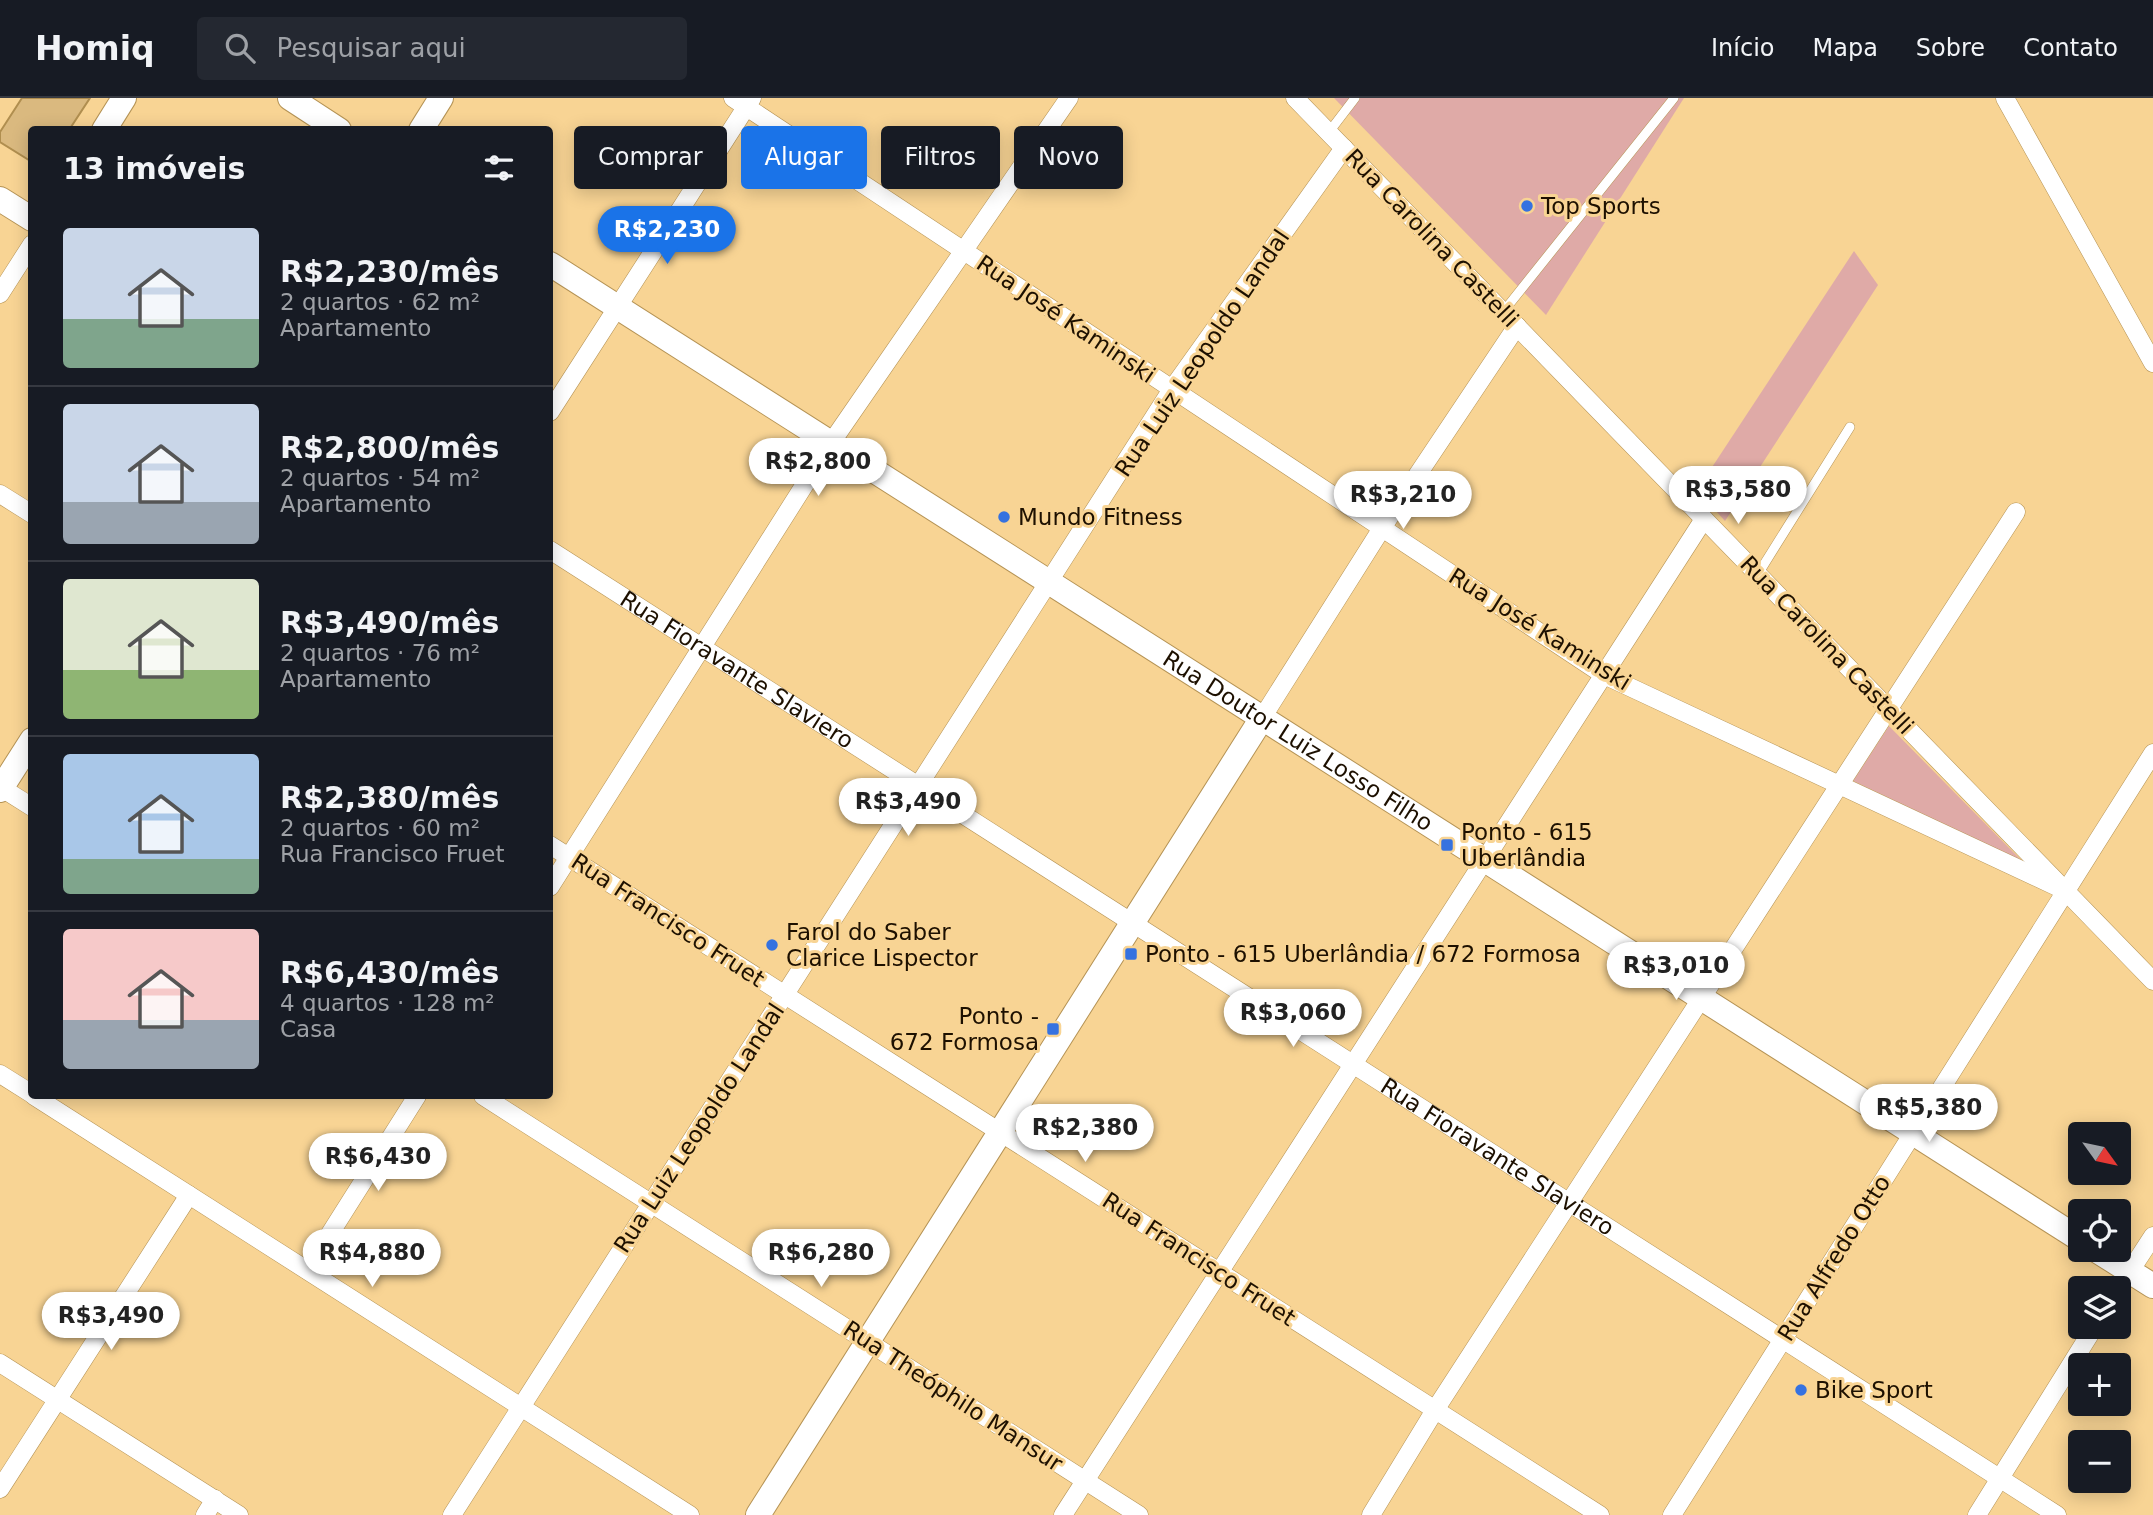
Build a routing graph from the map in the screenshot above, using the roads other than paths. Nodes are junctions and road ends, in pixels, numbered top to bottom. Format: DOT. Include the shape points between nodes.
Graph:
graph roads {
  1 [pos="124,98"];
  2 [pos="290,98"];
  3 [pos="441,98"];
  4 [pos="1069,98"];
  5 [pos="1295,98"];
  6 [pos="1355,98"];
  7 [pos="1674,98"];
  8 [pos="2006,98"];
  9 [pos="744,101"];
  10 [pos="106,126"];
  11 [pos="333,126"];
  12 [pos="424,126"];
  13 [pos="1329,132"];
  14 [pos="1344,148"];
  15 [pos="0,199"];
  16 [pos="28,216"];
  17 [pos="28,250"];
  18 [pos="964,251"];
  19 [pos="553,266"];
  20 [pos="0,294"];
  21 [pos="617,307"];
  22 [pos="1503,312"];
  23 [pos="1517,326"];
  24 [pos="2153,363"];
  25 [pos="1172,389"];
  26 [pos="553,407"];
  27 [pos="1850,427"];
  28 [pos="831,443"];
  29 [pos="0,494"];
  30 [pos="28,512"];
  31 [pos="2016,512"];
  32 [pos="1704,519"];
  33 [pos="1382,528"];
  34 [pos="553,552"];
  35 [pos="1758,574"];
  36 [pos="1049,582"];
  37 [pos="701,648"];
  38 [pos="1604,675"];
  39 [pos="1888,709"];
  40 [pos="1262,718"];
  41 [pos="28,746"];
  42 [pos="2153,753"];
  43 [pos="1839,785"];
  44 [pos="918,786"];
  45 [pos="0,788"];
  46 [pos="28,805"];
  47 [pos="553,847"];
  48 [pos="569,857"];
  49 [pos="1485,860"];
  50 [pos="553,882"];
  51 [pos="2066,891"];
  52 [pos="1132,923"];
  53 [pos="2153,981"];
  54 [pos="785,995"];
  55 [pos="1701,998"];
  56 [pos="1353,1065"];
  57 [pos="0,1074"];
  58 [pos="28,1092"];
  59 [pos="39,1099"];
  60 [pos="415,1099"];
  61 [pos="488,1099"];
  62 [pos="1000,1132"];
  63 [pos="1913,1133"];
  64 [pos="189,1195"];
  65 [pos="651,1203"];
  66 [pos="1569,1203"];
  67 [pos="2068,1232"];
  68 [pos="2153,1236"];
  69 [pos="2107,1262"];
  70 [pos="306,1270"];
  71 [pos="1220,1272"];
  72 [pos="2120,1276"];
  73 [pos="2127,1276"];
  74 [pos="2131,1281"];
  75 [pos="2153,1286"];
  76 [pos="1783,1339"];
  77 [pos="2087,1339"];
  78 [pos="868,1342"];
  79 [pos="0,1363"];
  80 [pos="58,1399"];
  81 [pos="521,1407"];
  82 [pos="1435,1410"];
  83 [pos="2000,1478"];
  84 [pos="1085,1480"];
  85 [pos="0,1489"];
  86 [pos="215,1499"];
  87 [pos="205,1515"];
  88 [pos="239,1515"];
  89 [pos="452,1515"];
  90 [pos="690,1515"];
  91 [pos="758,1515"];
  92 [pos="1063,1515"];
  93 [pos="1139,1515"];
  94 [pos="1371,1515"];
  95 [pos="1600,1515"];
  96 [pos="1672,1515"];
  97 [pos="1977,1515"];
  98 [pos="2057,1515"];
  1 -- 10 [label="street"];
  2 -- 11 [label="street"];
  3 -- 12 [label="street"];
  4 -- 18 [label="street"];
  5 -- 13 [label="street, Rua Carolina Castelli"];
  6 -- 13 [label="lane"];
  7 -- 22 [label="lane"];
  8 -- 24 [label="street"];
  9 -- 18 [label="street, Rua José Kaminski"];
  9 -- 21 [label="street"];
  13 -- 14 [label="street, Rua Carolina Castelli"];
  14 -- 22 [label="street, Rua Carolina Castelli"];
  14 -- 25 [label="street, Rua Luiz Leopoldo Landal"];
  15 -- 16 [label="street"];
  17 -- 20 [label="street"];
  18 -- 25 [label="street, Rua José Kaminski"];
  18 -- 28 [label="street"];
  19 -- 21 [label="street, Rua Doutor Luiz Losso Filho"];
  21 -- 26 [label="street"];
  21 -- 28 [label="street, Rua Doutor Luiz Losso Filho"];
  22 -- 23 [label="street, Rua Carolina Castelli"];
  23 -- 32 [label="street, Rua Carolina Castelli"];
  23 -- 33 [label="street"];
  25 -- 33 [label="street, Rua José Kaminski"];
  25 -- 36 [label="street, Rua Luiz Leopoldo Landal"];
  27 -- 35 [label="lane"];
  28 -- 36 [label="street, Rua Doutor Luiz Losso Filho"];
  28 -- 37 [label="street"];
  29 -- 30 [label="street"];
  31 -- 39 [label="street"];
  32 -- 35 [label="street, Rua Carolina Castelli"];
  32 -- 38 [label="street"];
  33 -- 38 [label="street, Rua José Kaminski"];
  33 -- 40 [label="street"];
  34 -- 37 [label="street, Rua Fioravante Slaviero"];
  35 -- 39 [label="street, Rua Carolina Castelli"];
  36 -- 40 [label="street, Rua Doutor Luiz Losso Filho"];
  36 -- 44 [label="street, Rua Luiz Leopoldo Landal"];
  37 -- 44 [label="street, Rua Fioravante Slaviero"];
  37 -- 48 [label="street"];
  38 -- 43 [label="street, Rua José Kaminski"];
  38 -- 49 [label="street"];
  39 -- 43 [label="street"];
  39 -- 51 [label="street, Rua Carolina Castelli"];
  40 -- 49 [label="street, Rua Doutor Luiz Losso Filho"];
  40 -- 52 [label="street"];
  41 -- 45 [label="street"];
  42 -- 51 [label="street, Rua Alfredo Otto"];
  43 -- 51 [label="street, Rua José Kaminski"];
  43 -- 55 [label="street"];
  44 -- 52 [label="street, Rua Fioravante Slaviero"];
  44 -- 54 [label="street, Rua Luiz Leopoldo Landal"];
  45 -- 46 [label="street"];
  47 -- 48 [label="street, Rua Francisco Fruet"];
  48 -- 50 [label="street"];
  48 -- 54 [label="street, Rua Francisco Fruet"];
  49 -- 55 [label="street, Rua Doutor Luiz Losso Filho"];
  49 -- 56 [label="street"];
  51 -- 53 [label="street, Rua Carolina Castelli"];
  51 -- 63 [label="street, Rua Alfredo Otto"];
  52 -- 56 [label="street, Rua Fioravante Slaviero"];
  52 -- 62 [label="street"];
  54 -- 62 [label="street, Rua Francisco Fruet"];
  54 -- 65 [label="street, Rua Luiz Leopoldo Landal"];
  55 -- 63 [label="street, Rua Doutor Luiz Losso Filho"];
  55 -- 66 [label="street"];
  56 -- 66 [label="street, Rua Fioravante Slaviero"];
  56 -- 71 [label="street"];
  57 -- 58 [label="street"];
  59 -- 64 [label="street"];
  60 -- 70 [label="street"];
  61 -- 65 [label="street, Rua Theóphilo Mansur"];
  62 -- 71 [label="street, Rua Francisco Fruet"];
  62 -- 78 [label="street"];
  63 -- 67 [label="street, Rua Doutor Luiz Losso Filho"];
  63 -- 76 [label="street, Rua Alfredo Otto"];
  64 -- 70 [label="street"];
  64 -- 80 [label="street"];
  65 -- 78 [label="street, Rua Theóphilo Mansur"];
  65 -- 81 [label="street, Rua Luiz Leopoldo Landal"];
  66 -- 76 [label="street, Rua Fioravante Slaviero"];
  66 -- 82 [label="street"];
  68 -- 73 [label="street"];
  69 -- 72 [label="street"];
  70 -- 81 [label="street"];
  71 -- 82 [label="street, Rua Francisco Fruet"];
  71 -- 84 [label="street"];
  74 -- 75 [label="street"];
  76 -- 83 [label="street, Rua Fioravante Slaviero"];
  76 -- 96 [label="street, Rua Alfredo Otto"];
  77 -- 83 [label="street"];
  78 -- 84 [label="street, Rua Theóphilo Mansur"];
  78 -- 91 [label="street"];
  79 -- 80 [label="street"];
  80 -- 85 [label="street"];
  80 -- 86 [label="street"];
  81 -- 89 [label="street, Rua Luiz Leopoldo Landal"];
  81 -- 90 [label="street"];
  82 -- 94 [label="street"];
  82 -- 95 [label="street, Rua Francisco Fruet"];
  83 -- 97 [label="street"];
  83 -- 98 [label="street, Rua Fioravante Slaviero"];
  84 -- 92 [label="street"];
  84 -- 93 [label="street, Rua Theóphilo Mansur"];
  86 -- 87 [label="street"];
  86 -- 88 [label="street"];
}
